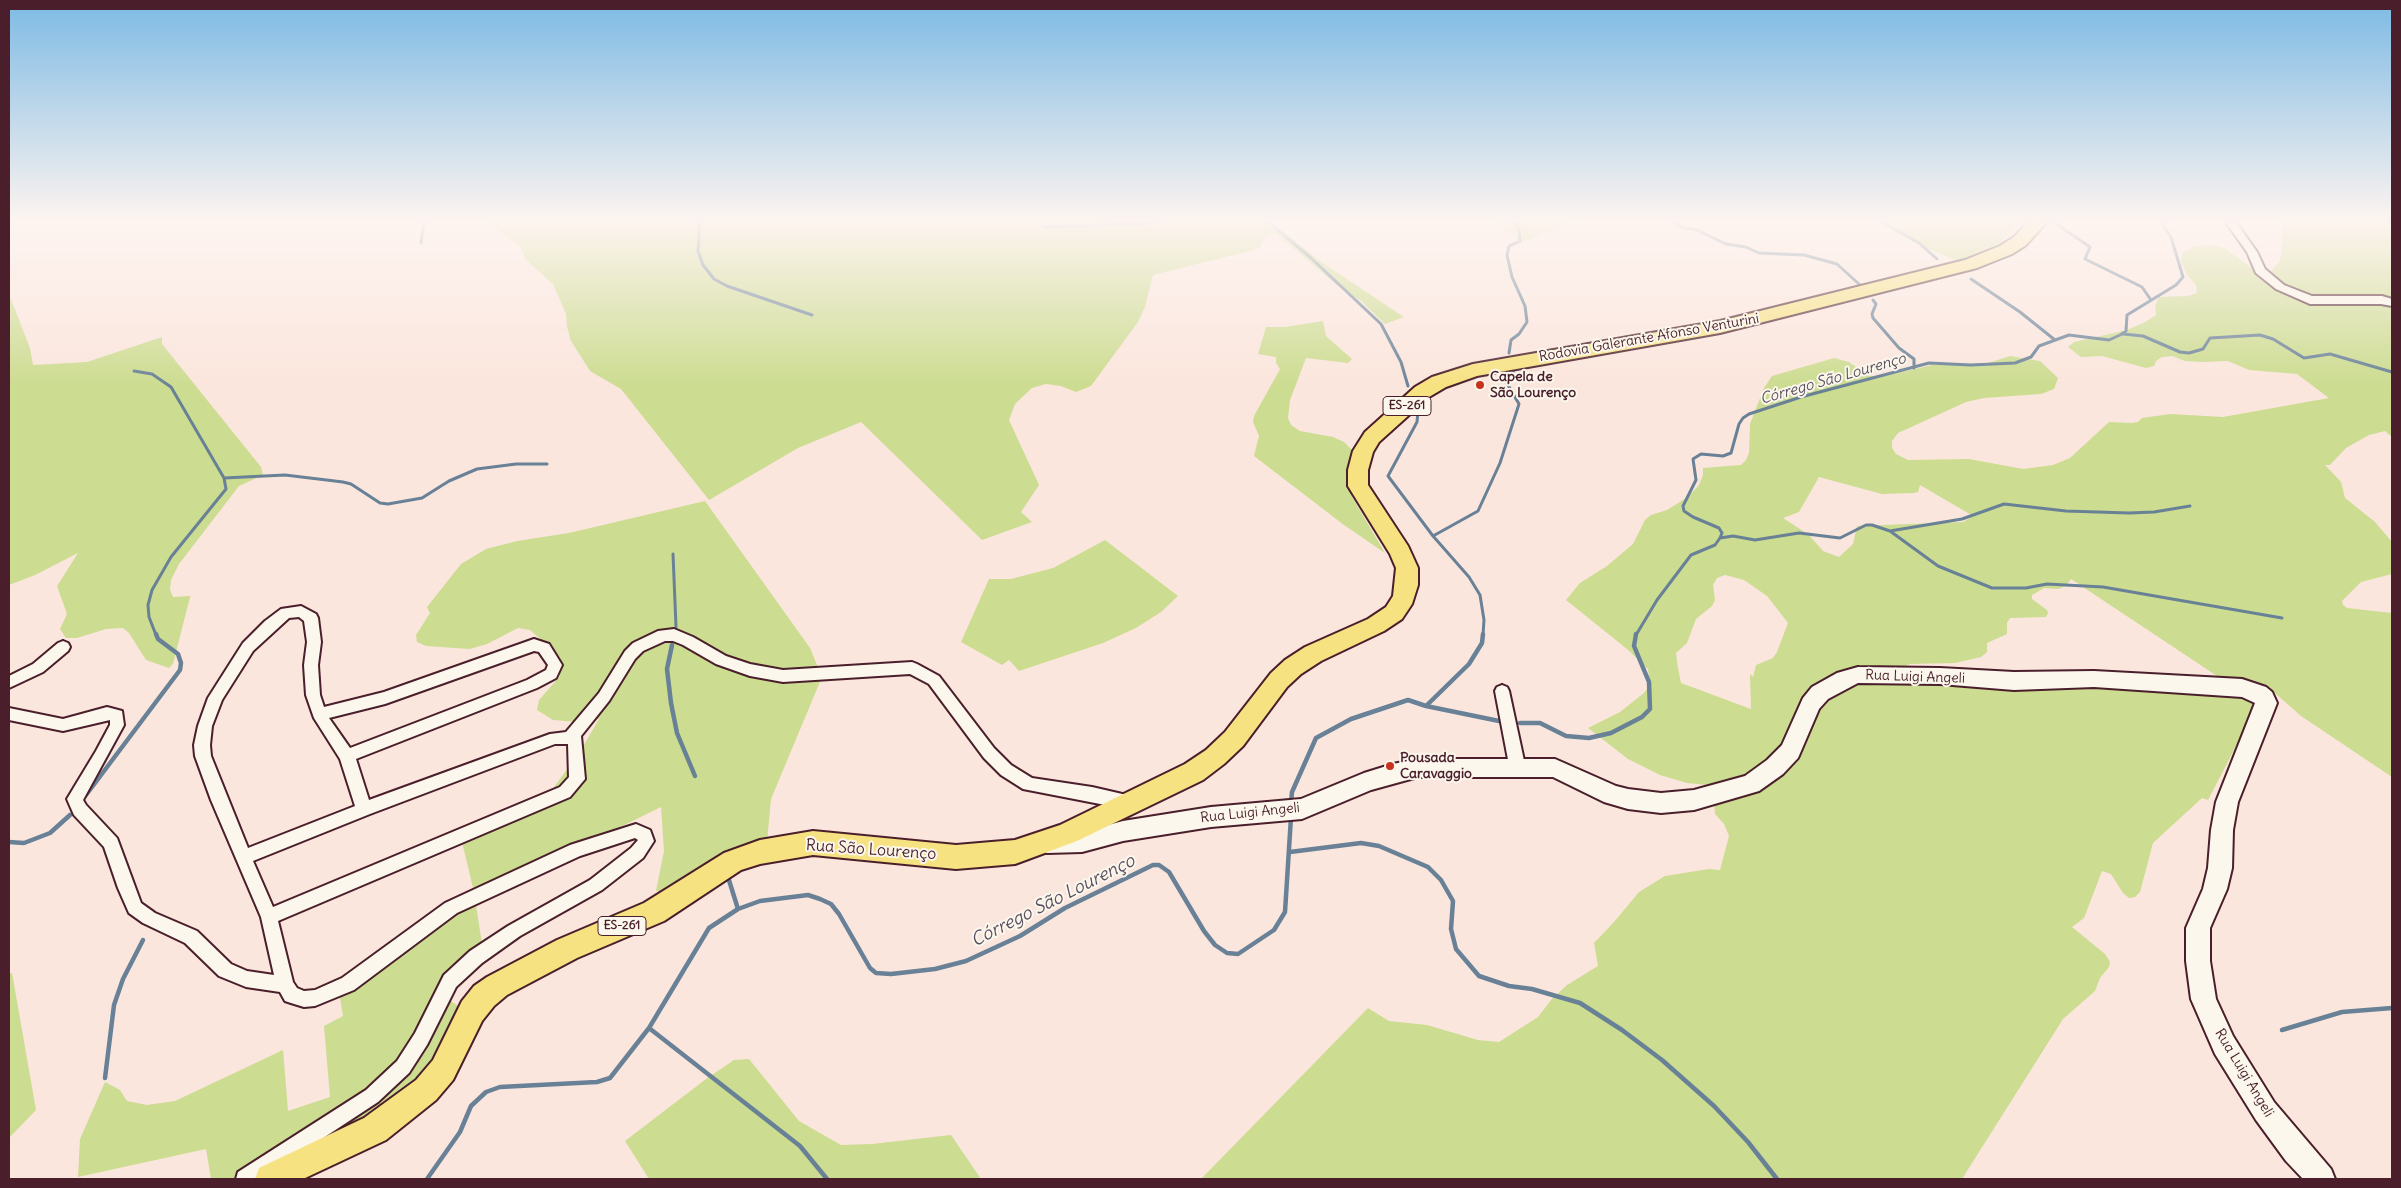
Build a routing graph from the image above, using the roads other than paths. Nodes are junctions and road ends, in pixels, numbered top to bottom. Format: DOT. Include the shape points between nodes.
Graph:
graph roads {
  1 [pos="1921,276"];
  2 [pos="2267,276"];
  3 [pos="2392,303"];
  4 [pos="63,647"];
  5 [pos="9,682"];
  6 [pos="1502,691"];
  7 [pos="9,714"];
  8 [pos="319,714"];
  9 [pos="570,738"];
  10 [pos="347,756"];
  11 [pos="1518,770"];
  12 [pos="1131,803"];
  13 [pos="364,809"];
  14 [pos="1046,843"];
  15 [pos="244,857"];
  16 [pos="269,918"];
  17 [pos="286,985"];
  18 [pos="245,1179"];
  19 [pos="270,1179"];
  20 [pos="2321,1179"];
  1 -- 12 [label="main road, Rodovia Galerante Afonso Venturini / ES-261" via="1720,327 1473,370 1422,392 1372,436 1363,451 1358,470 1358,486 1407,568 1408,585 1394,613 1376,626 1313,654 1293,667 1279,680 1234,739 1215,757 1194,772"];
  2 -- 3 [label="street" via="2280,287 2310,300 2382,300"];
  4 -- 5 [label="street" via="38,668"];
  6 -- 11 [label="street"];
  7 -- 17 [label="street" via="63,725 107,713 117,715 117,725 75,799 80,810 111,843 135,908 190,937 225,970 246,979"];
  8 -- 10 [label="street"];
  8 -- 10 [label="street" via="385,698 534,645 544,648 555,665 551,674 532,684"];
  8 -- 15 [label="street" via="313,695 312,622 306,614 294,611 278,618 248,647 215,698 203,736 203,756"];
  9 -- 12 [label="street" via="604,697 630,655 651,640 663,635 674,636 720,660 783,676 912,668 934,680 989,753 1006,770 1028,784"];
  9 -- 13 [label="street" via="555,738"];
  9 -- 16 [label="street" via="575,740 577,779 565,792"];
  10 -- 13 [label="street"];
  11 -- 14 [label="street, Rua Luigi Angeli" via="1418,768 1371,781 1302,809 1211,817 1082,842"];
  11 -- 20 [label="street, Rua Luigi Angeli" via="1555,768 1612,795 1654,803 1694,800 1723,793 1751,784 1776,767 1790,751 1810,704 1820,692 1858,675 2014,681 2094,679 2242,688 2258,693 2264,698 2265,709 2227,802 2217,882 2198,928 2198,961 2204,999 2224,1045 2265,1111"];
  12 -- 14 [label="main road, Rodovia Galerante Afonso Venturini / ES-261"];
  13 -- 15 [label="street"];
  14 -- 19 [label="main road, Rua São Lourenço / ES-261" via="1015,852 956,858 814,843 760,852 733,861 654,912 567,949 497,986 472,1011 443,1070 405,1108 375,1129"];
  15 -- 16 [label="street"];
  16 -- 17 [label="street"];
  17 -- 18 [label="street" via="291,995 304,999 328,994 348,984 464,901 576,850 636,830 644,836 644,846 596,885 514,931 476,957 450,981 403,1067 372,1096"];
}
